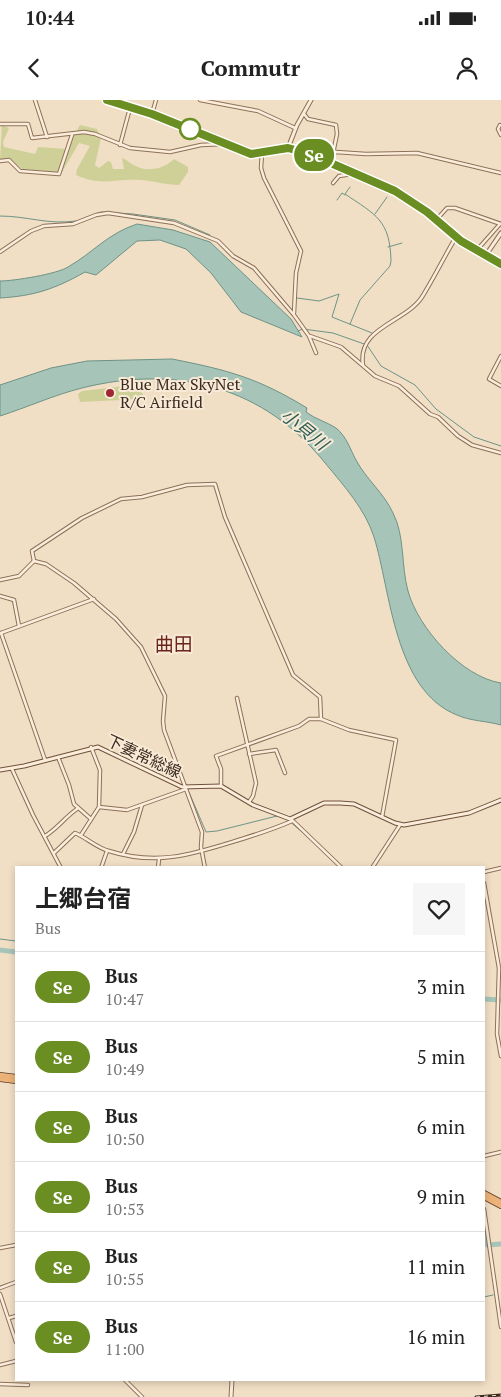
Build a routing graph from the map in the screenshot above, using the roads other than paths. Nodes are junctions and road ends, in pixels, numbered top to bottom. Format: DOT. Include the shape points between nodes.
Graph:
graph roads {
  1 [pos="35,100"];
  2 [pos="107,100"];
  3 [pos="156,100"];
  4 [pos="200,100"];
  5 [pos="311,100"];
  6 [pos="131,106"];
  7 [pos="303,113"];
  8 [pos="152,114"];
  9 [pos="0,124"];
  10 [pos="500,125"];
  11 [pos="295,128"];
  12 [pos="72,135"];
  13 [pos="501,135"];
  14 [pos="47,137"];
  15 [pos="120,144"];
  16 [pos="226,144"];
  17 [pos="288,148"];
  18 [pos="262,154"];
  19 [pos="310,154"];
  20 [pos="334,154"];
  21 [pos="0,161"];
  22 [pos="330,163"];
  23 [pos="501,173"];
  24 [pos="352,174"];
  25 [pos="333,183"];
  26 [pos="437,219"];
  27 [pos="501,224"];
  28 [pos="501,232"];
  29 [pos="456,237"];
  30 [pos="477,250"];
  31 [pos="0,252"];
  32 [pos="486,255"];
  33 [pos="501,264"];
  34 [pos="294,315"];
  35 [pos="309,336"];
  36 [pos="316,353"];
  37 [pos="501,356"];
  38 [pos="362,365"];
  39 [pos="501,386"];
  40 [pos="501,454"];
  41 [pos="34,561"];
  42 [pos="0,580"];
  43 [pos="0,596"];
  44 [pos="94,599"];
  45 [pos="19,626"];
  46 [pos="0,633"];
  47 [pos="237,698"];
  48 [pos="321,719"];
  49 [pos="246,745"];
  50 [pos="91,747"];
  51 [pos="249,754"];
  52 [pos="58,757"];
  53 [pos="45,760"];
  54 [pos="12,769"];
  55 [pos="0,770"];
  56 [pos="285,773"];
  57 [pos="221,786"];
  58 [pos="186,788"];
  59 [pos="501,800"];
  60 [pos="249,802"];
  61 [pos="142,804"];
  62 [pos="99,807"];
  63 [pos="77,808"];
  64 [pos="382,817"];
  65 [pos="90,819"];
  66 [pos="292,820"];
  67 [pos="400,825"];
  68 [pos="81,835"];
  69 [pos="45,836"];
  70 [pos="107,851"];
  71 [pos="54,853"];
  72 [pos="202,853"];
  73 [pos="123,854"];
  74 [pos="159,859"];
  75 [pos="60,866"];
  76 [pos="102,866"];
  77 [pos="158,866"];
  78 [pos="205,866"];
  79 [pos="340,866"];
  80 [pos="373,866"];
  81 [pos="501,868"];
  82 [pos="485,872"];
  83 [pos="485,889"];
  84 [pos="501,1056"];
  85 [pos="0,1075"];
  86 [pos="15,1076"];
  87 [pos="0,1079"];
  88 [pos="15,1081"];
  89 [pos="501,1152"];
  90 [pos="485,1156"];
  91 [pos="485,1194"];
  92 [pos="485,1198"];
  93 [pos="501,1202"];
  94 [pos="501,1206"];
  95 [pos="485,1216"];
  96 [pos="15,1245"];
  97 [pos="0,1248"];
  98 [pos="15,1282"];
  99 [pos="0,1288"];
  100 [pos="0,1294"];
  101 [pos="15,1316"];
  102 [pos="9,1318"];
  103 [pos="501,1327"];
  104 [pos="15,1339"];
  105 [pos="15,1361"];
  106 [pos="0,1365"];
  107 [pos="126,1381"];
  108 [pos="232,1381"];
  109 [pos="0,1384"];
  110 [pos="28,1385"];
  111 [pos="142,1397"];
  112 [pos="231,1397"];
  1 -- 14 [label="street"];
  2 -- 6 [label="main road"];
  3 -- 8 [label="street"];
  4 -- 11 [label="street" via="258,111"];
  5 -- 7 [label="main road"];
  6 -- 8 [label="main road"];
  6 -- 15 [label="street"];
  7 -- 11 [label="main road"];
  7 -- 20 [label="street" via="308,119 336,125"];
  8 -- 16 [label="main road"];
  9 -- 14 [label="street" via="28,124 32,138"];
  10 -- 13 [label="street"];
  11 -- 17 [label="main road"];
  12 -- 14 [label="street"];
  12 -- 15 [label="street" via="95,134"];
  12 -- 21 [label="street" via="59,174 20,171 9,160"];
  15 -- 16 [label="street" via="170,152 201,145"];
  16 -- 18 [label="main road" via="251,154"];
  17 -- 18 [label="main road"];
  17 -- 19 [label="main road"];
  18 -- 34 [label="street" via="264,178 302,251 296,273"];
  19 -- 20 [label="street"];
  19 -- 22 [label="main road"];
  20 -- 22 [label="street"];
  20 -- 23 [label="street" via="418,153"];
  22 -- 24 [label="main road"];
  24 -- 25 [label="street" via="339,176"];
  24 -- 26 [label="main road" via="395,191"];
  26 -- 27 [label="street" via="447,208 455,208"];
  26 -- 29 [label="main road"];
  27 -- 30 [label="street"];
  28 -- 32 [label="main road"];
  29 -- 30 [label="main road"];
  29 -- 38 [label="street" via="422,298 367,342 361,356"];
  30 -- 32 [label="main road"];
  31 -- 34 [label="street" via="31,231 44,226 73,224 96,215 108,213 163,220 218,241 233,256 254,268"];
  32 -- 33 [label="main road"];
  34 -- 35 [label="street"];
  35 -- 36 [label="street"];
  35 -- 38 [label="street" via="341,347"];
  37 -- 39 [label="street" via="489,379"];
  38 -- 40 [label="street" via="376,376 399,386 472,445"];
  41 -- 42 [label="street" via="19,576"];
  41 -- 44 [label="street" via="62,573"];
  41 -- 48 [label="street" via="32,551 82,518 121,499 187,485 215,484 225,517 293,675 320,697"];
  43 -- 45 [label="street" via="14,600"];
  44 -- 45 [label="street"];
  44 -- 58 [label="street" via="131,634 148,660 165,696 164,730"];
  45 -- 46 [label="street"];
  46 -- 53 [label="street"];
  47 -- 49 [label="street"];
  48 -- 49 [label="street" via="309,720"];
  48 -- 64 [label="street" via="349,730 396,740"];
  49 -- 51 [label="street"];
  49 -- 57 [label="street" via="216,756 221,769"];
  50 -- 52 [label="main road, 下妻常総線"];
  50 -- 58 [label="main road, 下妻常総線" via="104,749"];
  50 -- 62 [label="street" via="100,770"];
  51 -- 56 [label="street" via="276,750"];
  51 -- 60 [label="street" via="256,783"];
  52 -- 53 [label="main road, 下妻常総線"];
  52 -- 63 [label="street"];
  53 -- 54 [label="main road, 下妻常総線"];
  54 -- 55 [label="main road, 下妻常総線"];
  54 -- 69 [label="street"];
  57 -- 58 [label="main road, 下妻常総線"];
  57 -- 60 [label="main road"];
  58 -- 61 [label="street"];
  58 -- 72 [label="street" via="202,832"];
  59 -- 67 [label="main road" via="469,813"];
  60 -- 66 [label="main road"];
  61 -- 62 [label="street" via="126,810"];
  61 -- 73 [label="street"];
  62 -- 65 [label="street"];
  63 -- 65 [label="street"];
  63 -- 69 [label="street" via="61,820 58,828"];
  64 -- 66 [label="main road" via="354,804 330,803 318,805"];
  64 -- 67 [label="main road"];
  65 -- 68 [label="street"];
  66 -- 72 [label="street"];
  66 -- 79 [label="street"];
  67 -- 80 [label="street"];
  68 -- 70 [label="street"];
  68 -- 71 [label="street" via="70,835"];
  69 -- 71 [label="street"];
  70 -- 73 [label="street"];
  70 -- 76 [label="street"];
  71 -- 75 [label="street"];
  72 -- 74 [label="street"];
  72 -- 78 [label="street"];
  73 -- 74 [label="street"];
  74 -- 77 [label="street"];
  81 -- 82 [label="street"];
  83 -- 84 [label="street" via="499,968 497,1034"];
  85 -- 86 [label="highway"];
  87 -- 88 [label="highway"];
  89 -- 90 [label="street"];
  91 -- 93 [label="highway"];
  92 -- 94 [label="highway"];
  95 -- 103 [label="street"];
  96 -- 97 [label="street"];
  98 -- 99 [label="street"];
  100 -- 102 [label="street"];
  101 -- 102 [label="street"];
  102 -- 104 [label="street"];
  105 -- 106 [label="street"];
  107 -- 111 [label="street"];
  108 -- 112 [label="main road"];
  109 -- 110 [label="street"];
}
